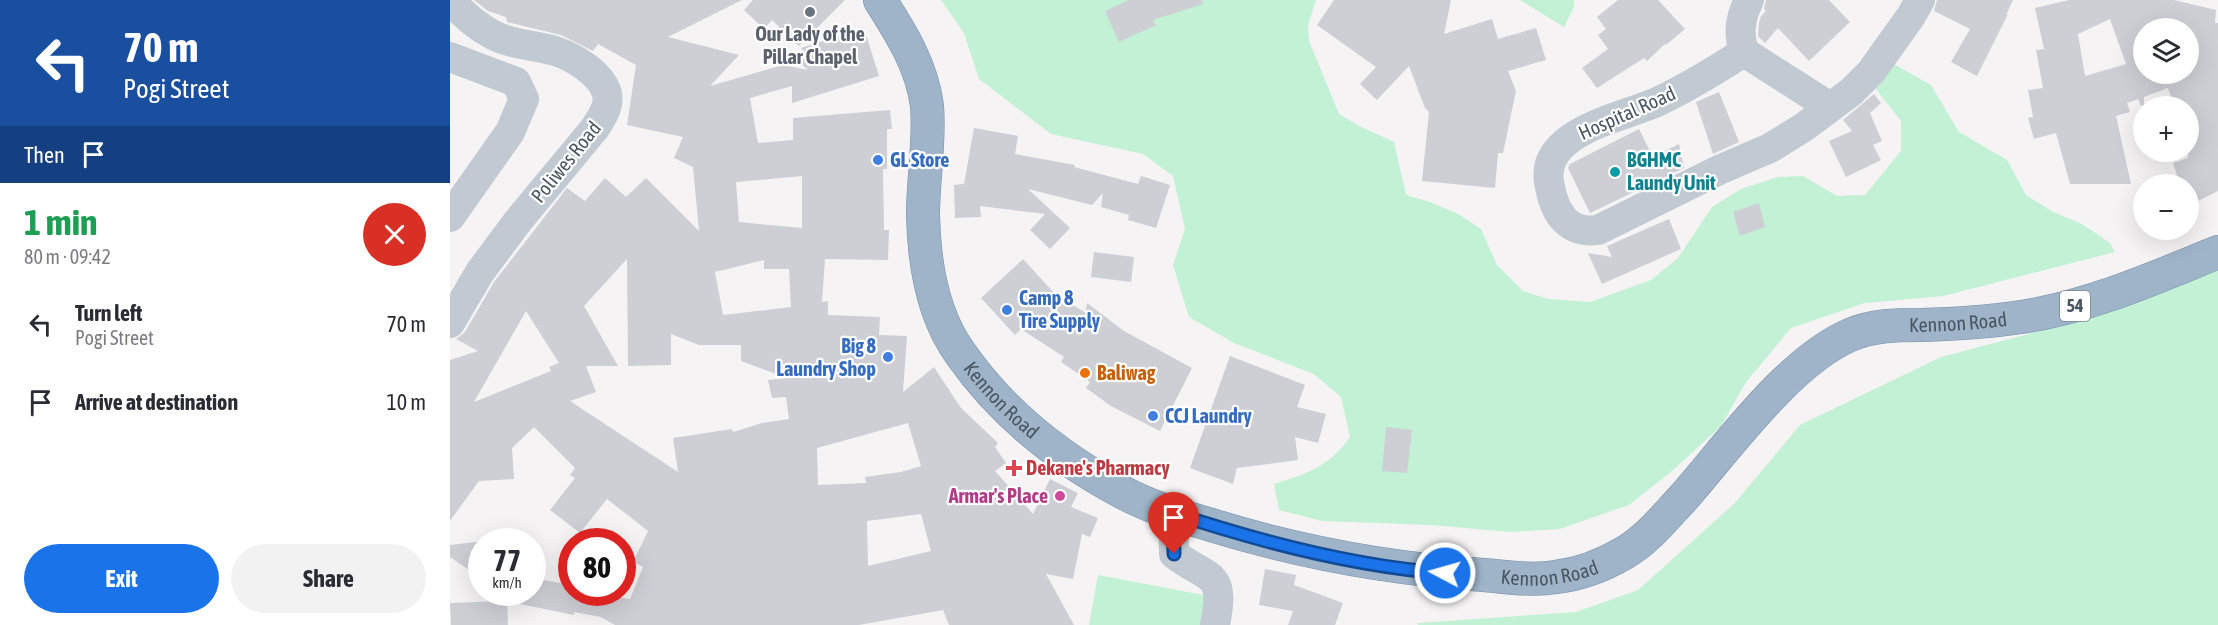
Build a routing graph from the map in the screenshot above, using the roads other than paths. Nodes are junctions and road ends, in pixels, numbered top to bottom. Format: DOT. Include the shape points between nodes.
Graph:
graph roads {
  1 [pos="879,0"];
  2 [pos="1749,0"];
  3 [pos="1920,0"];
  4 [pos="450,1"];
  5 [pos="1744,52"];
  6 [pos="450,57"];
  7 [pos="1830,107"];
  8 [pos="450,217"];
  9 [pos="2218,252"];
  10 [pos="450,323"];
  11 [pos="1173,513"];
  12 [pos="1215,625"];
  1 -- 11 [label="highway, Kennon Road / 54" via="909,49 927,106 925,252 933,295 950,338 990,390 1037,436 1128,495"];
  2 -- 5 [label="street" via="1740,23"];
  3 -- 7 [label="street, Hospital Road" via="1871,72"];
  4 -- 10 [label="street, Poliwes Road" via="473,23 494,35 573,58 602,83 607,96 605,112 595,128 480,272"];
  5 -- 7 [label="street"];
  5 -- 7 [label="street, Hospital Road" via="1700,80 1655,103 1575,134 1560,147 1547,177 1556,210 1564,220 1585,231 1598,230 1770,148"];
  6 -- 8 [label="street" via="516,82 524,99 510,132"];
  9 -- 11 [label="highway, Kennon Road / 54" via="2070,307 1975,322 1888,325 1854,333 1822,349 1756,414 1660,523 1629,550 1595,569 1552,578 1425,571 1328,555"];
  11 -- 12 [label="street" via="1174,554 1211,576 1217,587"];
}
